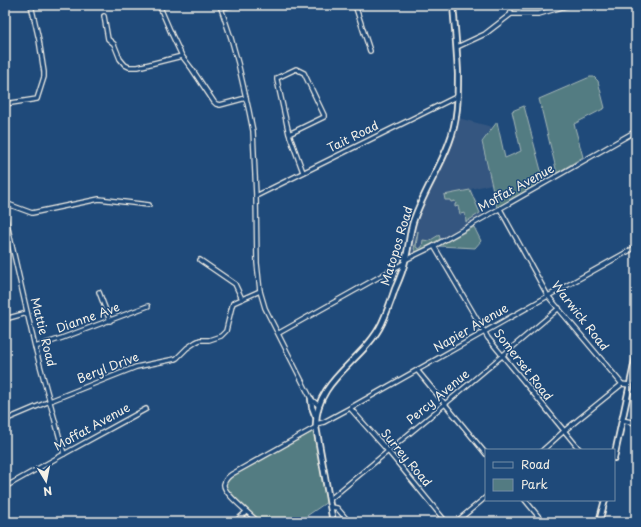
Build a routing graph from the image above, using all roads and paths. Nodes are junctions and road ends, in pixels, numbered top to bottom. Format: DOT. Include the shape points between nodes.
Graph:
graph roads {
  1 [pos="31,5"];
  2 [pos="159,5"];
  3 [pos="232,5"];
  4 [pos="355,5"];
  5 [pos="453,5"];
  6 [pos="510,5"];
  7 [pos="569,5"];
  8 [pos="221,7"];
  9 [pos="511,14"];
  10 [pos="104,16"];
  11 [pos="457,47"];
  12 [pos="370,51"];
  13 [pos="182,56"];
  14 [pos="458,96"];
  15 [pos="246,98"];
  16 [pos="5,104"];
  17 [pos="636,131"];
  18 [pos="289,134"];
  19 [pos="304,172"];
  20 [pos="256,196"];
  21 [pos="5,203"];
  22 [pos="149,205"];
  23 [pos="500,209"];
  24 [pos="5,215"];
  25 [pos="434,246"];
  26 [pos="636,247"];
  27 [pos="200,260"];
  28 [pos="405,262"];
  29 [pos="260,291"];
  30 [pos="99,292"];
  31 [pos="548,296"];
  32 [pos="242,299"];
  33 [pos="148,306"];
  34 [pos="559,308"];
  35 [pos="27,313"];
  36 [pos="5,319"];
  37 [pos="110,321"];
  38 [pos="484,332"];
  39 [pos="279,333"];
  40 [pos="35,347"];
  41 [pos="502,356"];
  42 [pos="636,356"];
  43 [pos="417,370"];
  44 [pos="622,384"];
  45 [pos="629,386"];
  46 [pos="312,400"];
  47 [pos="50,401"];
  48 [pos="445,404"];
  49 [pos="318,405"];
  50 [pos="350,408"];
  51 [pos="146,409"];
  52 [pos="5,420"];
  53 [pos="622,420"];
  54 [pos="316,423"];
  55 [pos="636,423"];
  56 [pos="564,432"];
  57 [pos="543,449"];
  58 [pos="579,449"];
  59 [pos="388,451"];
  60 [pos="485,453"];
  61 [pos="615,453"];
  62 [pos="64,454"];
  63 [pos="5,487"];
  64 [pos="485,499"];
  65 [pos="329,500"];
  66 [pos="526,501"];
  67 [pos="605,501"];
  68 [pos="330,507"];
  69 [pos="246,512"];
  70 [pos="235,522"];
  71 [pos="258,522"];
  72 [pos="333,522"];
  73 [pos="348,522"];
  74 [pos="446,522"];
  75 [pos="456,522"];
  76 [pos="543,522"];
  77 [pos="600,522"];
  1 -- 16 [label="street" via="42,54 44,77 37,99"];
  2 -- 13 [label="street"];
  3 -- 8 [label="street"];
  4 -- 12 [label="street"];
  5 -- 11 [label="main road, Matopos Road"];
  6 -- 9 [label="street"];
  7 -- 9 [label="street" via="539,14"];
  8 -- 15 [label="street"];
  9 -- 11 [label="street" via="484,34"];
  10 -- 13 [label="street" via="108,39 114,44 120,60 125,65 138,67"];
  11 -- 14 [label="main road, Matopos Road"];
  13 -- 15 [label="street" via="216,104"];
  14 -- 19 [label="street, Tait Road"];
  14 -- 28 [label="main road, Matopos Road" via="450,142 415,214"];
  15 -- 20 [label="street" via="254,142"];
  17 -- 23 [label="street, Moffat Avenue"];
  18 -- 18 [label="street" via="277,78 296,69 304,73 324,117"];
  18 -- 19 [label="street"];
  19 -- 20 [label="street, Tait Road"];
  20 -- 29 [label="street"];
  21 -- 22 [label="street" via="32,213 99,199"];
  23 -- 25 [label="street, Moffat Avenue"];
  23 -- 31 [label="street, Warwick Road"];
  24 -- 35 [label="street, Mattie Road"];
  25 -- 28 [label="street, Moffat Avenue"];
  25 -- 38 [label="street, Somerset Road"];
  26 -- 31 [label="street, Napier Avenue"];
  27 -- 32 [label="street" via="235,284"];
  28 -- 39 [label="street, Moffat Avenue"];
  28 -- 49 [label="main road, Matopos Road" via="375,336 330,384"];
  29 -- 32 [label="street, Beryl Drive"];
  29 -- 39 [label="street" via="265,308"];
  30 -- 37 [label="street"];
  31 -- 34 [label="street, Warwick Road"];
  31 -- 38 [label="street, Napier Avenue"];
  32 -- 47 [label="street, Beryl Drive" via="233,303 226,331 221,336 196,342 176,359 136,366"];
  33 -- 37 [label="street, Dianne Ave"];
  34 -- 41 [label="street, Percy Avenue"];
  34 -- 44 [label="street, Warwick Road"];
  35 -- 36 [label="street"];
  35 -- 40 [label="street, Mattie Road"];
  37 -- 40 [label="street, Dianne Ave"];
  38 -- 41 [label="street, Somerset Road"];
  38 -- 43 [label="street, Napier Avenue"];
  39 -- 46 [label="street"];
  40 -- 47 [label="street, Mattie Road"];
  41 -- 48 [label="street, Percy Avenue"];
  41 -- 56 [label="street, Somerset Road"];
  42 -- 45 [label="main road"];
  43 -- 48 [label="street"];
  43 -- 50 [label="street, Napier Avenue"];
  44 -- 45 [label="street"];
  44 -- 56 [label="street"];
  45 -- 53 [label="main road"];
  46 -- 49 [label="street"];
  46 -- 54 [label="main road"];
  47 -- 52 [label="street"];
  47 -- 62 [label="street, Mattie Road"];
  48 -- 59 [label="street, Percy Avenue"];
  48 -- 60 [label="street"];
  49 -- 54 [label="main road, Matopos Road"];
  50 -- 54 [label="street, Napier Avenue" via="324,422"];
  50 -- 59 [label="street, Surrey Road"];
  51 -- 62 [label="street, Moffat Avenue"];
  53 -- 55 [label="street"];
  53 -- 61 [label="main road"];
  54 -- 65 [label="main road, Matopos Road"];
  54 -- 69 [label="street, Napier Avenue" via="226,479 224,488"];
  56 -- 57 [label="street"];
  56 -- 58 [label="street, Somerset Road"];
  59 -- 65 [label="street, Percy Avenue"];
  59 -- 74 [label="street, Surrey Road"];
  62 -- 63 [label="street, Moffat Avenue"];
  64 -- 75 [label="street"];
  65 -- 68 [label="main road, Matopos Road"];
  66 -- 76 [label="street"];
  67 -- 77 [label="main road"];
  68 -- 72 [label="main road, Matopos Road"];
  68 -- 73 [label="street" via="337,508"];
  69 -- 70 [label="street"];
  69 -- 71 [label="street"];
}
